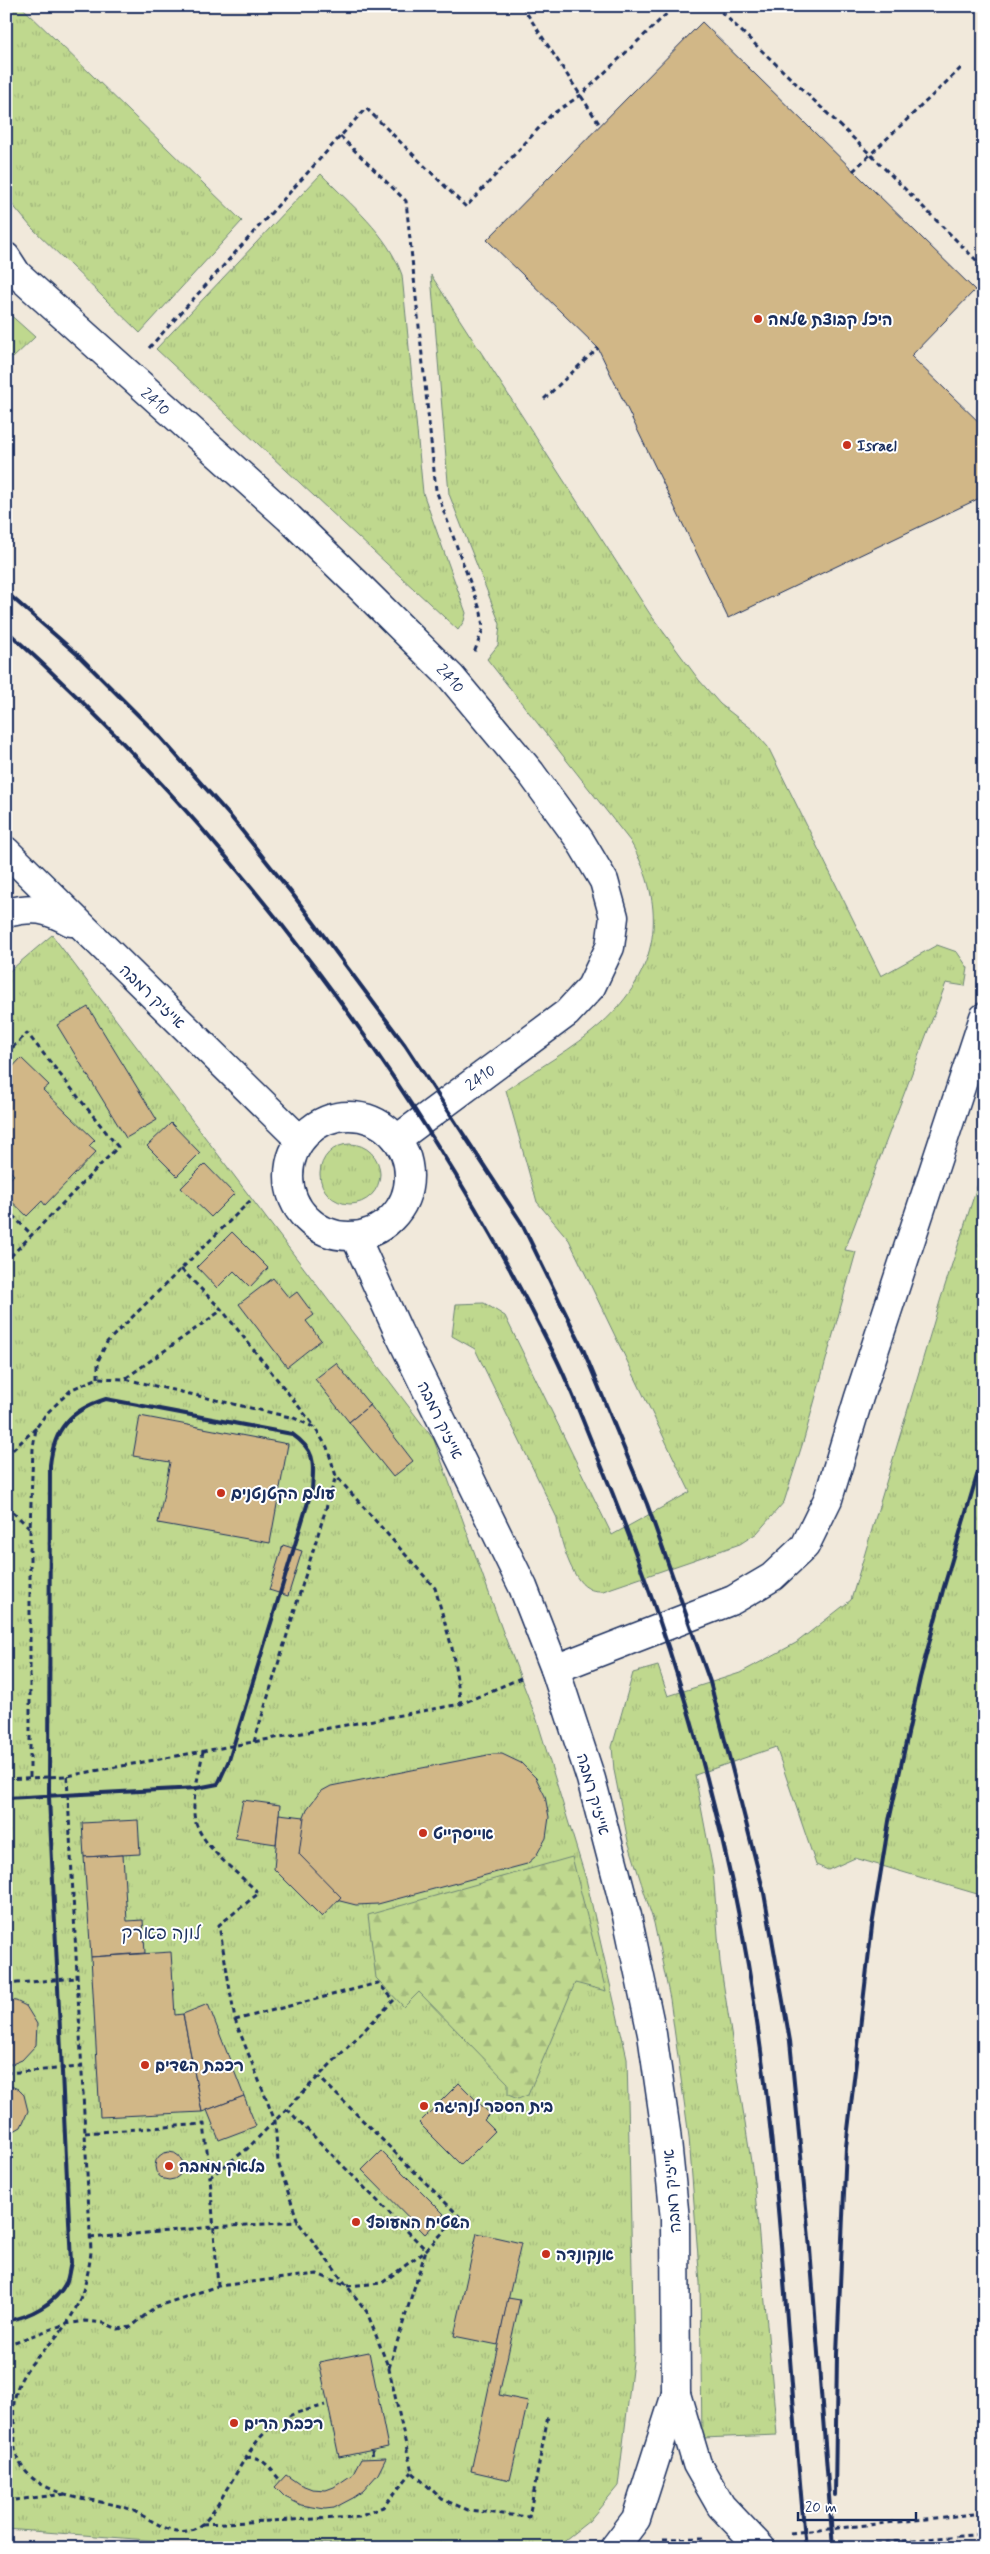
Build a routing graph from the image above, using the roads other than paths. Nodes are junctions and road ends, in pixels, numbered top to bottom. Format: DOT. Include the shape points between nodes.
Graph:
graph roads {
  1 [pos="6,257"];
  2 [pos="6,851"];
  3 [pos="6,913"];
  4 [pos="87,932"];
  5 [pos="984,1017"];
  6 [pos="396,1138"];
  7 [pos="300,1140"];
  8 [pos="354,1236"];
  9 [pos="555,1669"];
  10 [pos="676,2394"];
  11 [pos="755,2542"];
  12 [pos="617,2544"];
  1 -- 6 [label="street, 2410" via="17,274 288,518 451,677 531,773 579,839 604,881 614,917 613,927 610,946 591,987 567,1013"];
  2 -- 4 [label="street, אייזיק רמבה"];
  3 -- 4 [label="street" via="30,908 51,910"];
  4 -- 7 [label="street, אייזיק רמבה"];
  5 -- 9 [label="street" via="828,1498 805,1546 772,1577 733,1600"];
  6 -- 7 [label="street" via="383,1126 366,1118 348,1115 314,1127"];
  6 -- 8 [label="street" via="405,1152 409,1168 405,1200 384,1225 370,1233"];
  7 -- 8 [label="street" via="292,1158 289,1177 293,1196 302,1213 317,1227 335,1234"];
  8 -- 9 [label="street, אייזיק רמבה" via="523,1587"];
  9 -- 10 [label="street, אייזיק רמבה" via="591,1779 627,1916 652,2034 675,2219"];
  10 -- 11 [label="street, אייזיק רמבה" via="696,2464 721,2506"];
  10 -- 12 [label="street, אייזיק רמבה" via="636,2519"];
}
